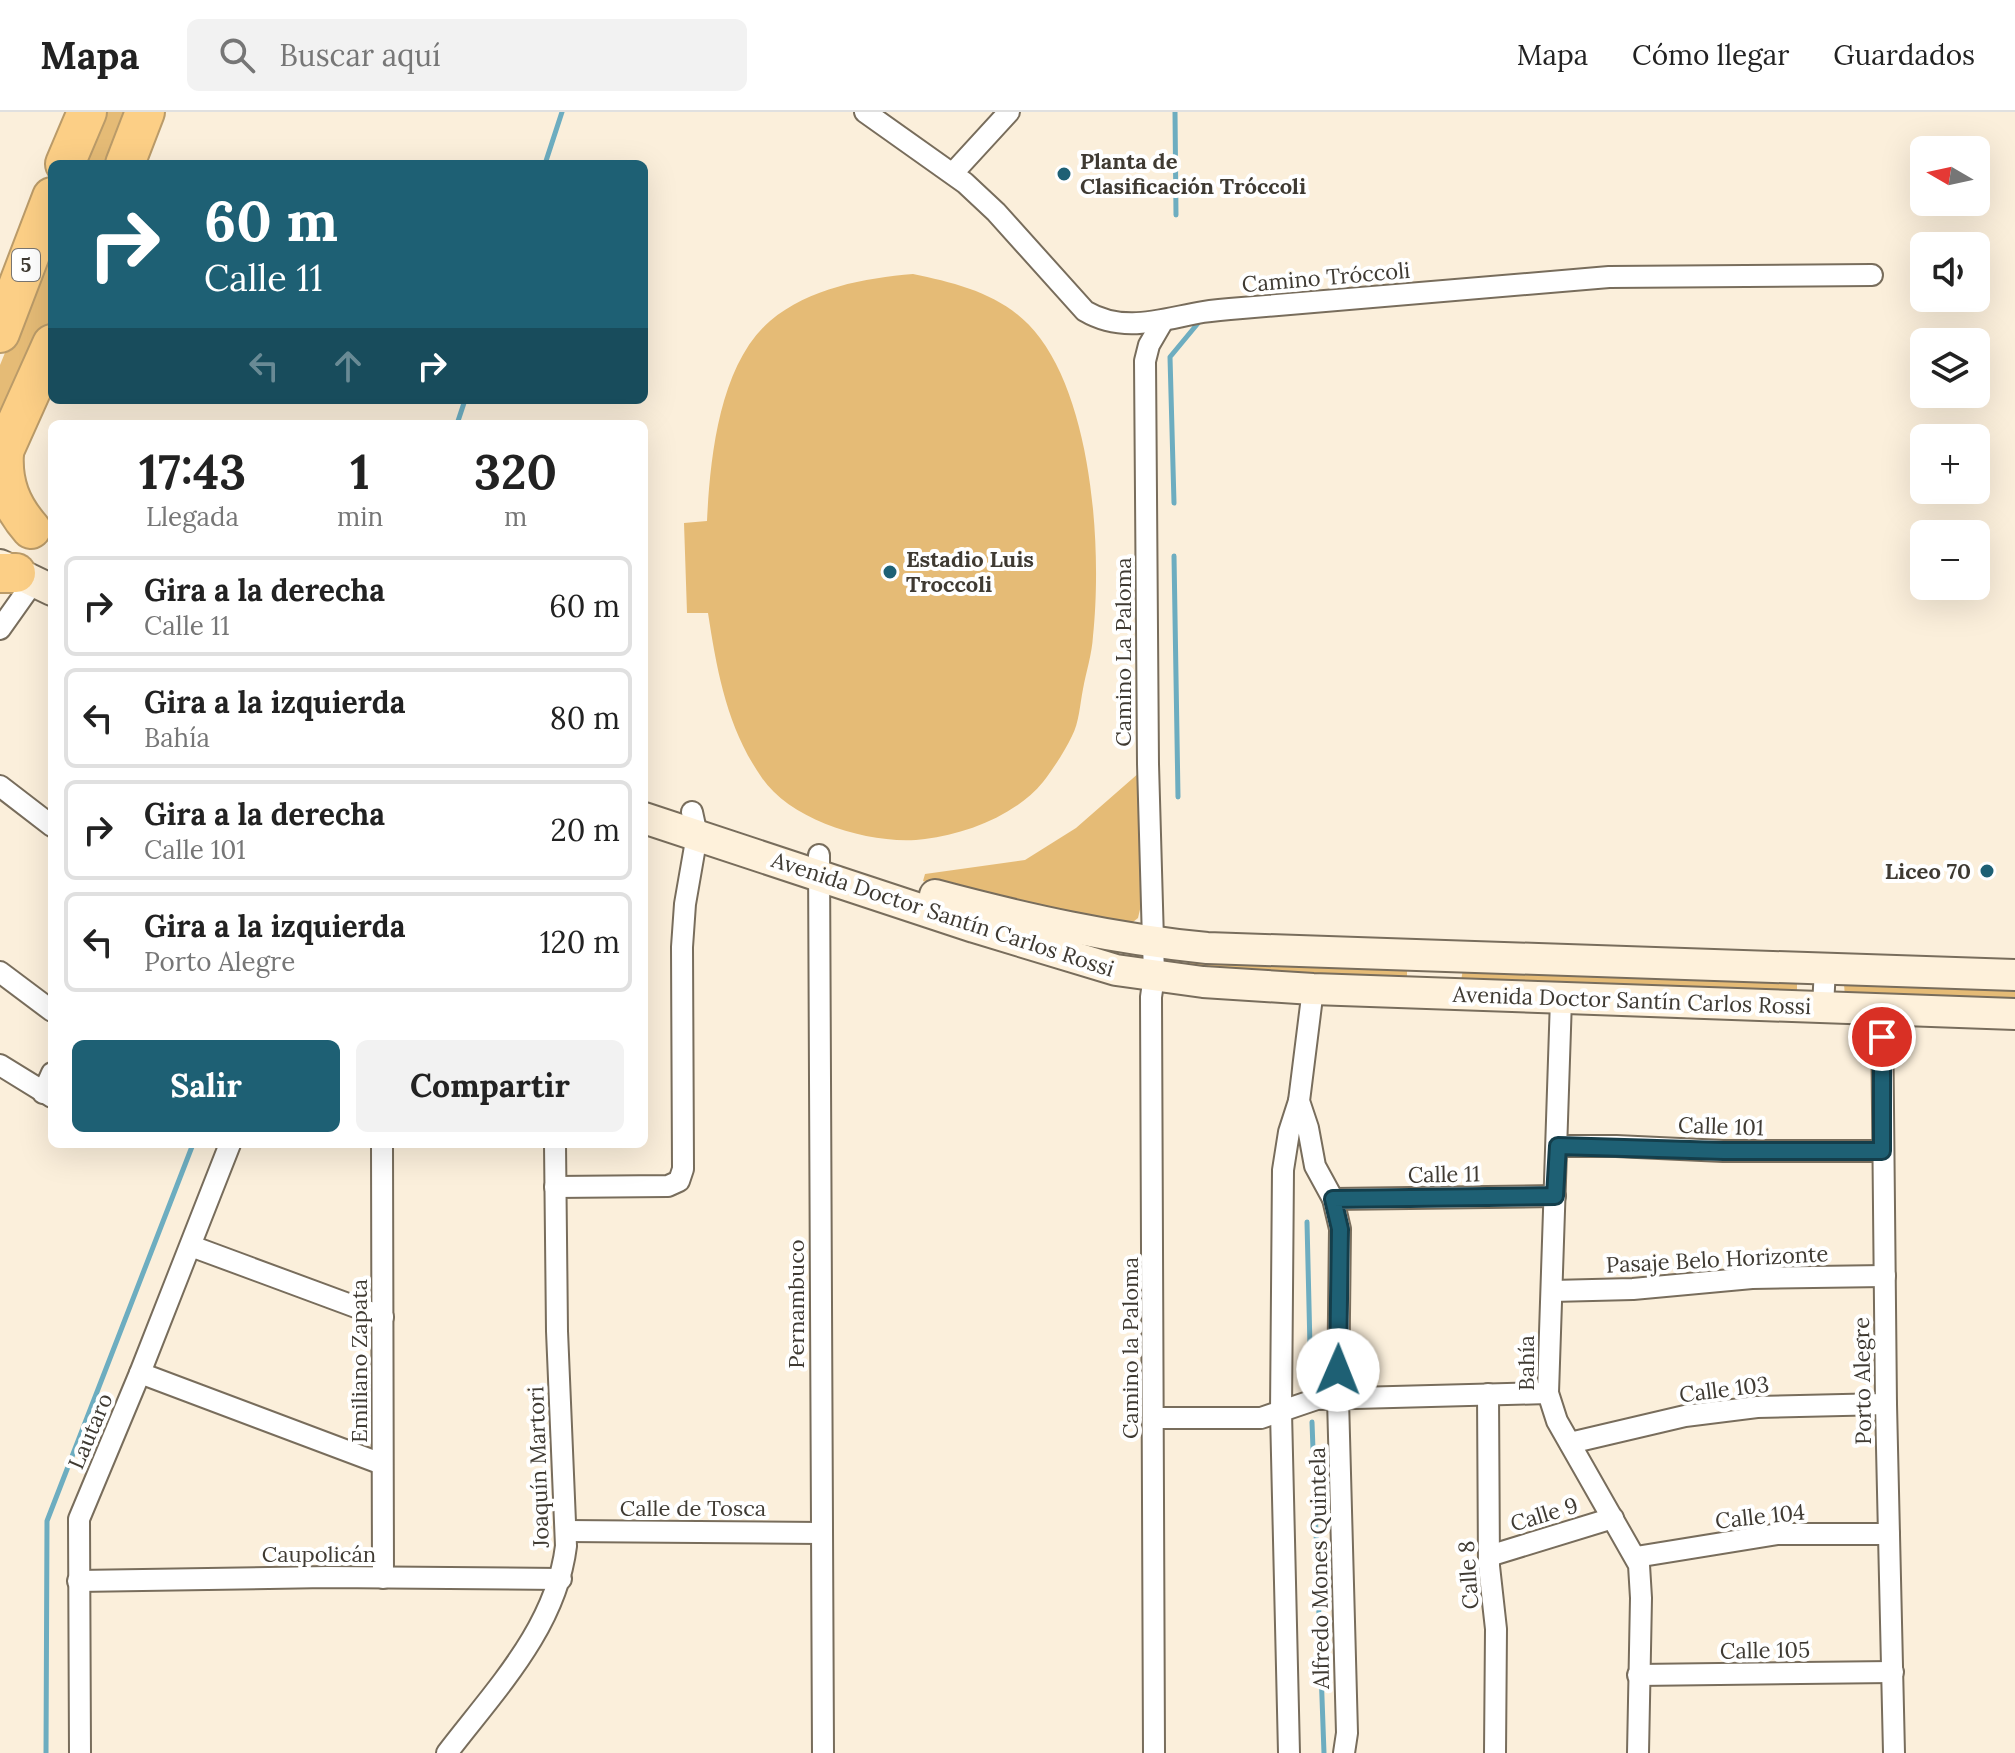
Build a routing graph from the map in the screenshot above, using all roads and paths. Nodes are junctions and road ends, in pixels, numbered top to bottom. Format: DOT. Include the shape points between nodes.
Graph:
graph roads {
  1 [pos="87,112"];
  2 [pos="145,112"];
  3 [pos="865,112"];
  4 [pos="1009,112"];
  5 [pos="67,160"];
  6 [pos="127,160"];
  7 [pos="953,173"];
  8 [pos="48,205"];
  9 [pos="48,207"];
  10 [pos="1872,275"];
  11 [pos="0,304"];
  12 [pos="1163,321"];
  13 [pos="1118,324"];
  14 [pos="0,333"];
  15 [pos="48,353"];
  16 [pos="1145,361"];
  17 [pos="2,457"];
  18 [pos="28,527"];
  19 [pos="20,576"];
  20 [pos="0,629"];
  21 [pos="0,786"];
  22 [pos="648,799"];
  23 [pos="648,818"];
  24 [pos="48,823"];
  25 [pos="695,824"];
  26 [pos="819,866"];
  27 [pos="1152,943"];
  28 [pos="1036,947"];
  29 [pos="1442,956"];
  30 [pos="1825,968"];
  31 [pos="0,972"];
  32 [pos="2015,975"];
  33 [pos="1154,976"];
  34 [pos="1313,989"];
  35 [pos="1440,994"];
  36 [pos="1561,999"];
  37 [pos="1823,1007"];
  38 [pos="48,1008"];
  39 [pos="1882,1009"];
  40 [pos="2015,1014"];
  41 [pos="0,1065"];
  42 [pos="47,1095"];
  43 [pos="1299,1101"];
  44 [pos="1558,1146"];
  45 [pos="228,1148"];
  46 [pos="382,1148"];
  47 [pos="555,1148"];
  48 [pos="1882,1151"];
  49 [pos="555,1187"];
  50 [pos="1555,1196"];
  51 [pos="1333,1199"];
  52 [pos="191,1246"];
  53 [pos="1885,1276"];
  54 [pos="1552,1291"];
  55 [pos="383,1317"];
  56 [pos="140,1373"];
  57 [pos="1548,1393"];
  58 [pos="1488,1394"];
  59 [pos="1338,1399"];
  60 [pos="1886,1404"];
  61 [pos="1281,1412"];
  62 [pos="1154,1418"];
  63 [pos="1570,1443"];
  64 [pos="382,1464"];
  65 [pos="1613,1518"];
  66 [pos="566,1531"];
  67 [pos="821,1533"];
  68 [pos="1889,1534"];
  69 [pos="1489,1556"];
  70 [pos="1636,1557"];
  71 [pos="383,1578"];
  72 [pos="561,1579"];
  73 [pos="78,1581"];
  74 [pos="1893,1672"];
  75 [pos="1638,1675"];
  76 [pos="80,1753"];
  77 [pos="447,1753"];
  78 [pos="823,1753"];
  79 [pos="1154,1753"];
  80 [pos="1289,1753"];
  81 [pos="1344,1753"];
  82 [pos="1495,1753"];
  83 [pos="1638,1753"];
  84 [pos="1894,1753"];
  1 -- 5 [label="highway"];
  2 -- 6 [label="highway"];
  3 -- 7 [label="street, Camino Tróccoli"];
  4 -- 7 [label="street"];
  7 -- 13 [label="street, Camino Tróccoli" via="996,212 1071,299 1098,319"];
  8 -- 11 [label="highway"];
  9 -- 14 [label="highway, 5"];
  10 -- 12 [label="street, Camino Tróccoli" via="1609,277 1242,308"];
  12 -- 13 [label="street, Camino Tróccoli"];
  12 -- 16 [label="street, Camino La Paloma"];
  13 -- 16 [label="street"];
  15 -- 17 [label="highway"];
  16 -- 27 [label="street, Camino La Paloma"];
  17 -- 18 [label="highway" via="6,486"];
  19 -- 20 [label="street" via="15,605"];
  21 -- 24 [label="street"];
  22 -- 25 [label="street, Avenida Doctor Santín Carlos Rossi"];
  23 -- 25 [label="street, Avenida Doctor Santín Carlos Rossi"];
  25 -- 26 [label="street, Avenida Doctor Santín Carlos Rossi"];
  25 -- 49 [label="street" via="682,947 679,1181 668,1186"];
  26 -- 27 [label="street, Avenida Doctor Santín Carlos Rossi" via="1028,920"];
  26 -- 28 [label="street, Avenida Doctor Santín Carlos Rossi"];
  26 -- 67 [label="street, Pernambuco"];
  27 -- 28 [label="street" via="1131,952 1058,943"];
  27 -- 29 [label="street, Avenida Doctor Santín Carlos Rossi"];
  27 -- 33 [label="street, Camino la Paloma"];
  28 -- 33 [label="street, Avenida Doctor Santín Carlos Rossi"];
  29 -- 30 [label="street, Avenida Doctor Santín Carlos Rossi"];
  29 -- 35 [label="street, Avenida Doctor Santín Carlos Rossi"];
  30 -- 32 [label="street, Avenida Doctor Santín Carlos Rossi"];
  30 -- 37 [label="street, Avenida Doctor Santín Carlos Rossi"];
  31 -- 38 [label="street"];
  33 -- 34 [label="street, Avenida Doctor Santín Carlos Rossi"];
  33 -- 62 [label="street, Camino la Paloma"];
  34 -- 35 [label="street, Avenida Doctor Santín Carlos Rossi"];
  34 -- 43 [label="street, Alfredo Mones Quintela"];
  35 -- 36 [label="street, Avenida Doctor Santín Carlos Rossi"];
  36 -- 37 [label="street, Avenida Doctor Santín Carlos Rossi"];
  36 -- 44 [label="street, Bahía"];
  37 -- 39 [label="street, Avenida Doctor Santín Carlos Rossi"];
  39 -- 40 [label="street, Avenida Doctor Santín Carlos Rossi"];
  39 -- 48 [label="street, Porto Alegre"];
  41 -- 42 [label="street"];
  43 -- 51 [label="street, Alfredo Mones Quintela" via="1315,1166"];
  43 -- 61 [label="street, Alfredo Mones Quintela" via="1283,1170"];
  44 -- 48 [label="street, Calle 101"];
  44 -- 50 [label="street, Bahía"];
  45 -- 52 [label="street, Lautaro"];
  46 -- 55 [label="street, Emiliano Zapata"];
  47 -- 49 [label="street, Joaquín Martori"];
  48 -- 53 [label="street, Porto Alegre"];
  49 -- 66 [label="street, Joaquín Martori"];
  50 -- 51 [label="street, Calle 11"];
  50 -- 54 [label="street, Bahía"];
  51 -- 59 [label="street, Alfredo Mones Quintela" via="1340,1229"];
  52 -- 55 [label="street"];
  52 -- 56 [label="street, Lautaro"];
  53 -- 54 [label="street, Pasaje Belo Horizonte"];
  53 -- 60 [label="street, Porto Alegre"];
  54 -- 57 [label="street, Bahía"];
  55 -- 64 [label="street, Emiliano Zapata"];
  56 -- 64 [label="street"];
  56 -- 73 [label="street, Lautaro" via="79,1519"];
  57 -- 58 [label="street"];
  57 -- 63 [label="street, Bahía"];
  58 -- 59 [label="street"];
  58 -- 69 [label="street, Calle 8"];
  59 -- 61 [label="street" via="1317,1399"];
  59 -- 81 [label="street, Alfredo Mones Quintela"];
  60 -- 63 [label="street, Calle 103" via="1757,1407 1685,1416"];
  60 -- 68 [label="street, Porto Alegre"];
  61 -- 62 [label="street" via="1236,1420"];
  61 -- 80 [label="street, Alfredo Mones Quintela"];
  62 -- 79 [label="street, Camino la Paloma"];
  63 -- 65 [label="street, Bahía"];
  64 -- 71 [label="street, Emiliano Zapata"];
  65 -- 69 [label="street, Calle 9"];
  65 -- 70 [label="street, Bahía"];
  66 -- 67 [label="street, Calle de Tosca"];
  66 -- 72 [label="street, Joaquín Martori"];
  67 -- 78 [label="street, Pernambuco"];
  68 -- 70 [label="street, Calle 104" via="1778,1534"];
  68 -- 74 [label="street, Porto Alegre"];
  69 -- 82 [label="street, Calle 8" via="1496,1629"];
  70 -- 75 [label="street, Bahía" via="1641,1598"];
  71 -- 72 [label="street, Caupolicán"];
  71 -- 73 [label="street, Caupolicán"];
  72 -- 77 [label="street, Joaquín Martori" via="535,1636"];
  73 -- 76 [label="street, Lautaro"];
  74 -- 75 [label="street, Calle 105"];
  74 -- 84 [label="street, Porto Alegre"];
  75 -- 83 [label="street, Bahía"];
}
